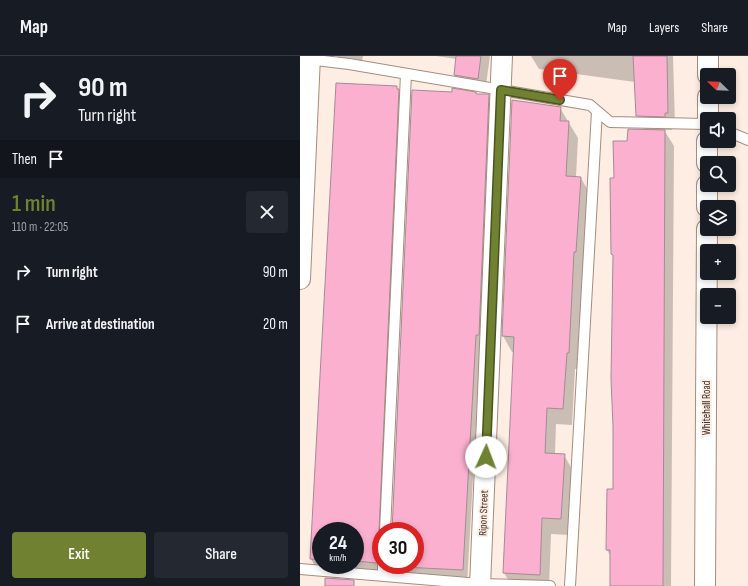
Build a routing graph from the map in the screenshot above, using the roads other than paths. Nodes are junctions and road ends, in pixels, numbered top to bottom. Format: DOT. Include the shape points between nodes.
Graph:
graph roads {
  1 [pos="502,56"];
  2 [pos="708,56"];
  3 [pos="307,58"];
  4 [pos="708,68"];
  5 [pos="406,74"];
  6 [pos="501,90"];
  7 [pos="597,111"];
  8 [pos="700,124"];
  9 [pos="736,135"];
  10 [pos="748,140"];
  11 [pos="707,236"];
  12 [pos="300,280"];
  13 [pos="385,522"];
  14 [pos="300,569"];
  15 [pos="383,576"];
  16 [pos="480,585"];
  17 [pos="550,586"];
  18 [pos="570,586"];
  19 [pos="705,586"];
  1 -- 6 [label="street, Ripon Street"];
  2 -- 4 [label="street"];
  3 -- 5 [label="lane"];
  3 -- 12 [label="street"];
  5 -- 6 [label="lane"];
  5 -- 13 [label="lane"];
  6 -- 7 [label="lane" via="590,105"];
  6 -- 16 [label="street, Ripon Street"];
  7 -- 8 [label="lane" via="610,122"];
  7 -- 18 [label="lane"];
  9 -- 10 [label="lane"];
  11 -- 19 [label="street, Whitehall Road"];
  14 -- 15 [label="lane"];
  15 -- 16 [label="lane"];
  16 -- 17 [label="lane"];
}
